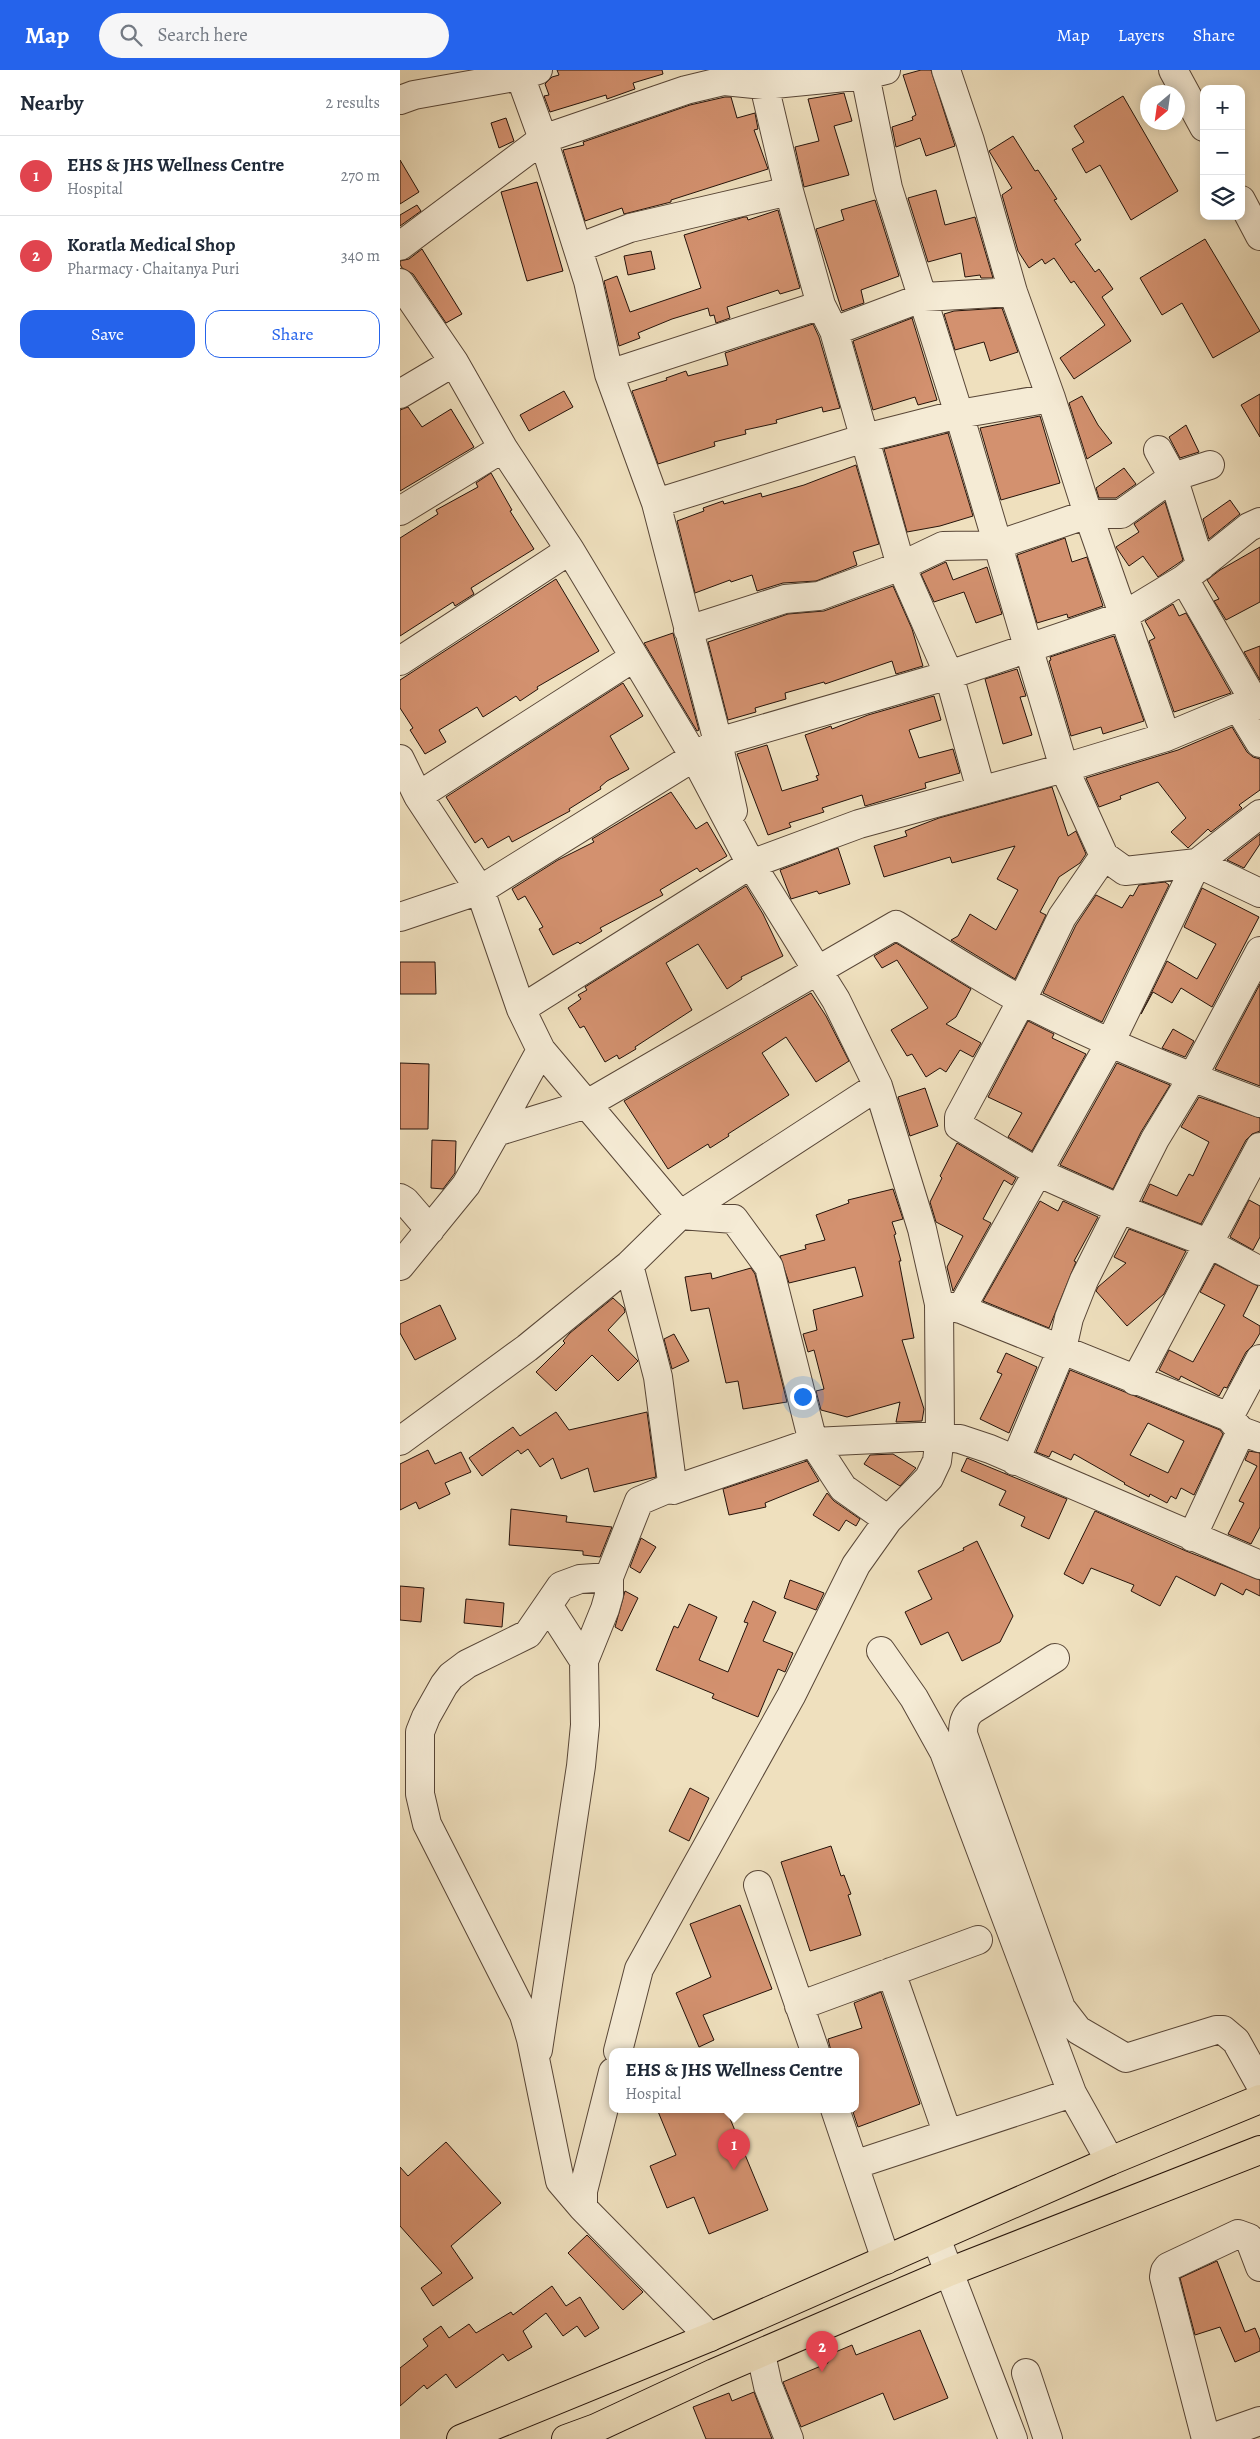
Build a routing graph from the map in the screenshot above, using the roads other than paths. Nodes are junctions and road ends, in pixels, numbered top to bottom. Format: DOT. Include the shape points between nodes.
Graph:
graph roads {
  1 [pos="946,70"];
  2 [pos="1172,70"];
  3 [pos="525,72"];
  4 [pos="872,72"];
  5 [pos="760,78"];
  6 [pos="400,100"];
  7 [pos="1200,119"];
  8 [pos="543,138"];
  9 [pos="789,191"];
  10 [pos="1245,208"];
  11 [pos="1260,236"];
  12 [pos="400,246"];
  13 [pos="578,248"];
  14 [pos="400,283"];
  15 [pos="1013,292"];
  16 [pos="924,297"];
  17 [pos="821,305"];
  18 [pos="834,331"];
  19 [pos="454,362"];
  20 [pos="609,374"];
  21 [pos="400,394"];
  22 [pos="1051,398"];
  23 [pos="959,414"];
  24 [pos="865,438"];
  25 [pos="503,448"];
  26 [pos="1158,450"];
  27 [pos="1210,465"];
  28 [pos="1172,477"];
  29 [pos="656,502"];
  30 [pos="400,511"];
  31 [pos="1088,514"];
  32 [pos="1260,522"];
  33 [pos="997,545"];
  34 [pos="570,550"];
  35 [pos="902,566"];
  36 [pos="1193,573"];
  37 [pos="1123,616"];
  38 [pos="688,630"];
  39 [pos="1028,649"];
  40 [pos="633,658"];
  41 [pos="400,661"];
  42 [pos="949,675"];
  43 [pos="1252,706"];
  44 [pos="1166,736"];
  45 [pos="718,742"];
  46 [pos="1260,743"];
  47 [pos="695,758"];
  48 [pos="400,759"];
  49 [pos="1064,768"];
  50 [pos="981,790"];
  51 [pos="418,796"];
  52 [pos="1260,814"];
  53 [pos="739,839"];
  54 [pos="1104,856"];
  55 [pos="1197,863"];
  56 [pos="751,864"];
  57 [pos="480,890"];
  58 [pos="1260,893"];
  59 [pos="400,917"];
  60 [pos="1260,951"];
  61 [pos="818,970"];
  62 [pos="1022,1000"];
  63 [pos="521,1009"];
  64 [pos="1110,1043"];
  65 [pos="541,1050"];
  66 [pos="1192,1078"];
  67 [pos="878,1086"];
  68 [pos="1260,1103"];
  69 [pos="587,1104"];
  70 [pos="496,1132"];
  71 [pos="1260,1147"];
  72 [pos="1037,1172"];
  73 [pos="400,1198"];
  74 [pos="1120,1209"];
  75 [pos="680,1214"];
  76 [pos="430,1230"];
  77 [pos="1208,1243"];
  78 [pos="629,1265"];
  79 [pos="400,1266"];
  80 [pos="1260,1271"];
  81 [pos="950,1306"];
  82 [pos="1062,1349"];
  83 [pos="1260,1360"];
  84 [pos="1135,1381"];
  85 [pos="1243,1429"];
  86 [pos="940,1436"];
  87 [pos="400,1442"];
  88 [pos="812,1442"];
  89 [pos="1015,1461"];
  90 [pos="672,1487"];
  91 [pos="888,1520"];
  92 [pos="1192,1537"];
  93 [pos="1260,1565"];
  94 [pos="608,1577"];
  95 [pos="548,1605"];
  96 [pos="528,1634"];
  97 [pos="568,1638"];
  98 [pos="881,1651"];
  99 [pos="1054,1658"];
  100 [pos="584,1661"];
  101 [pos="758,1885"];
  102 [pos="978,1940"];
  103 [pos="891,1972"];
  104 [pos="800,2006"];
  105 [pos="619,2048"];
  106 [pos="814,2048"];
  107 [pos="536,2063"];
  108 [pos="1260,2084"];
  109 [pos="609,2087"];
  110 [pos="1072,2093"];
  111 [pos="1260,2099"];
  112 [pos="836,2113"];
  113 [pos="947,2132"];
  114 [pos="1260,2150"];
  115 [pos="1110,2161"];
  116 [pos="854,2165"];
  117 [pos="582,2208"];
  118 [pos="936,2238"];
  119 [pos="886,2260"];
  120 [pos="1260,2267"];
  121 [pos="949,2272"];
  122 [pos="710,2337"];
  123 [pos="761,2354"];
  124 [pos="1026,2373"];
  125 [pos="1260,2421"];
  126 [pos="597,2433"];
  127 [pos="462,2439"];
  128 [pos="566,2439"];
  129 [pos="789,2439"];
  130 [pos="1013,2439"];
  131 [pos="1048,2439"];
  132 [pos="1208,2439"];
  1 -- 15 [label="street"];
  2 -- 7 [label="street"];
  3 -- 6 [label="street"];
  3 -- 8 [label="street"];
  4 -- 5 [label="street"];
  4 -- 16 [label="street" via="888,188"];
  5 -- 8 [label="street" via="686,90"];
  5 -- 9 [label="street"];
  8 -- 12 [label="street"];
  8 -- 13 [label="street"];
  9 -- 13 [label="street" via="630,228"];
  9 -- 17 [label="street"];
  10 -- 11 [label="street"];
  13 -- 20 [label="street"];
  14 -- 19 [label="street"];
  15 -- 16 [label="street"];
  15 -- 22 [label="street"];
  16 -- 18 [label="street"];
  16 -- 23 [label="street"];
  17 -- 18 [label="street"];
  17 -- 20 [label="street"];
  18 -- 24 [label="street"];
  19 -- 21 [label="street"];
  19 -- 25 [label="street"];
  20 -- 29 [label="street"];
  22 -- 23 [label="street"];
  22 -- 31 [label="street"];
  23 -- 24 [label="street"];
  23 -- 33 [label="street"];
  24 -- 29 [label="street"];
  24 -- 35 [label="street"];
  25 -- 30 [label="street"];
  25 -- 34 [label="street"];
  26 -- 28 [label="street"];
  27 -- 28 [label="street"];
  28 -- 31 [label="street" via="1121,514"];
  28 -- 36 [label="street"];
  29 -- 38 [label="street"];
  31 -- 33 [label="street"];
  31 -- 37 [label="street"];
  32 -- 36 [label="street" via="1249,526"];
  33 -- 35 [label="street" via="943,546"];
  33 -- 39 [label="street"];
  34 -- 40 [label="street"];
  34 -- 41 [label="street"];
  35 -- 38 [label="street" via="819,596 786,599"];
  35 -- 42 [label="street"];
  36 -- 37 [label="street"];
  36 -- 43 [label="street"];
  37 -- 39 [label="street"];
  37 -- 44 [label="street"];
  38 -- 45 [label="street"];
  39 -- 42 [label="street"];
  39 -- 49 [label="street"];
  40 -- 47 [label="street"];
  40 -- 51 [label="street"];
  42 -- 45 [label="street"];
  42 -- 50 [label="street"];
  43 -- 44 [label="street"];
  43 -- 46 [label="street"];
  44 -- 49 [label="street"];
  45 -- 47 [label="street"];
  45 -- 53 [label="street"];
  47 -- 53 [label="street"];
  47 -- 57 [label="street"];
  48 -- 51 [label="street"];
  49 -- 50 [label="street"];
  49 -- 54 [label="street"];
  50 -- 56 [label="street" via="859,824"];
  51 -- 57 [label="street"];
  52 -- 55 [label="street"];
  53 -- 56 [label="street"];
  54 -- 55 [label="street" via="1125,871"];
  54 -- 62 [label="street" via="1062,918"];
  55 -- 58 [label="street"];
  55 -- 64 [label="street"];
  56 -- 61 [label="street"];
  56 -- 63 [label="street"];
  57 -- 59 [label="street"];
  57 -- 63 [label="street"];
  60 -- 66 [label="street"];
  61 -- 62 [label="street" via="896,926"];
  61 -- 67 [label="street"];
  61 -- 69 [label="street"];
  62 -- 64 [label="street"];
  62 -- 72 [label="street" via="959,1117 959,1126"];
  63 -- 65 [label="street"];
  64 -- 66 [label="street"];
  64 -- 72 [label="street"];
  65 -- 69 [label="street"];
  65 -- 70 [label="street"];
  66 -- 68 [label="street"];
  66 -- 74 [label="street" via="1155,1139"];
  67 -- 75 [label="street"];
  67 -- 81 [label="street" via="922,1229"];
  69 -- 70 [label="street"];
  69 -- 75 [label="street"];
  70 -- 76 [label="street" via="466,1185"];
  71 -- 77 [label="street"];
  72 -- 74 [label="street"];
  72 -- 81 [label="street"];
  73 -- 76 [label="street"];
  74 -- 77 [label="street"];
  74 -- 82 [label="street" via="1084,1280 1069,1318"];
  75 -- 78 [label="street"];
  75 -- 88 [label="street" via="734,1219 769,1268"];
  76 -- 79 [label="street"];
  77 -- 80 [label="street"];
  77 -- 84 [label="street"];
  78 -- 87 [label="street" via="527,1348"];
  78 -- 90 [label="street" via="658,1377"];
  81 -- 82 [label="street"];
  81 -- 86 [label="street"];
  82 -- 84 [label="street"];
  82 -- 89 [label="street"];
  83 -- 85 [label="street"];
  84 -- 85 [label="street"];
  85 -- 92 [label="street"];
  86 -- 88 [label="street"];
  86 -- 89 [label="street" via="960,1439"];
  86 -- 91 [label="street" via="937,1461 929,1478"];
  88 -- 90 [label="street" via="673,1490"];
  88 -- 91 [label="street" via="843,1488"];
  89 -- 92 [label="street"];
  90 -- 94 [label="street" via="639,1501"];
  91 -- 105 [label="street" via="856,1565 791,1696 639,1969"];
  92 -- 93 [label="street"];
  94 -- 95 [label="street" via="566,1583"];
  94 -- 100 [label="street" via="609,1595"];
  95 -- 96 [label="street"];
  95 -- 97 [label="street"];
  96 -- 97 [label="street"];
  96 -- 107 [label="street" via="467,1664 451,1676 426,1717 419,1746 420,1794 427,1824 524,2015"];
  97 -- 100 [label="street"];
  98 -- 110 [label="street" via="914,1698 944,1752"];
  99 -- 108 [label="street" via="972,1710 964,1720 963,1734 1061,2008 1078,2030 1126,2058 1223,2030 1236,2041"];
  100 -- 107 [label="street" via="585,1725 581,1766"];
  101 -- 104 [label="street"];
  102 -- 103 [label="street"];
  103 -- 104 [label="street"];
  103 -- 113 [label="street"];
  104 -- 106 [label="street"];
  107 -- 117 [label="street" via="560,2181"];
  109 -- 117 [label="street" via="582,2191"];
  110 -- 113 [label="street"];
  110 -- 115 [label="street"];
  111 -- 115 [label="main road"];
  112 -- 116 [label="street"];
  113 -- 116 [label="street"];
  114 -- 121 [label="main road"];
  115 -- 118 [label="main road"];
  116 -- 119 [label="street"];
  117 -- 122 [label="street"];
  118 -- 119 [label="main road"];
  118 -- 121 [label="street"];
  119 -- 122 [label="main road"];
  120 -- 132 [label="street" via="1249,2238 1238,2234 1168,2267 1164,2273"];
  121 -- 123 [label="main road"];
  121 -- 130 [label="street"];
  122 -- 127 [label="main road"];
  123 -- 126 [label="main road"];
  123 -- 129 [label="street" via="768,2386"];
  124 -- 131 [label="street"];
  125 -- 132 [label="street"];
  126 -- 128 [label="main road"];
}
